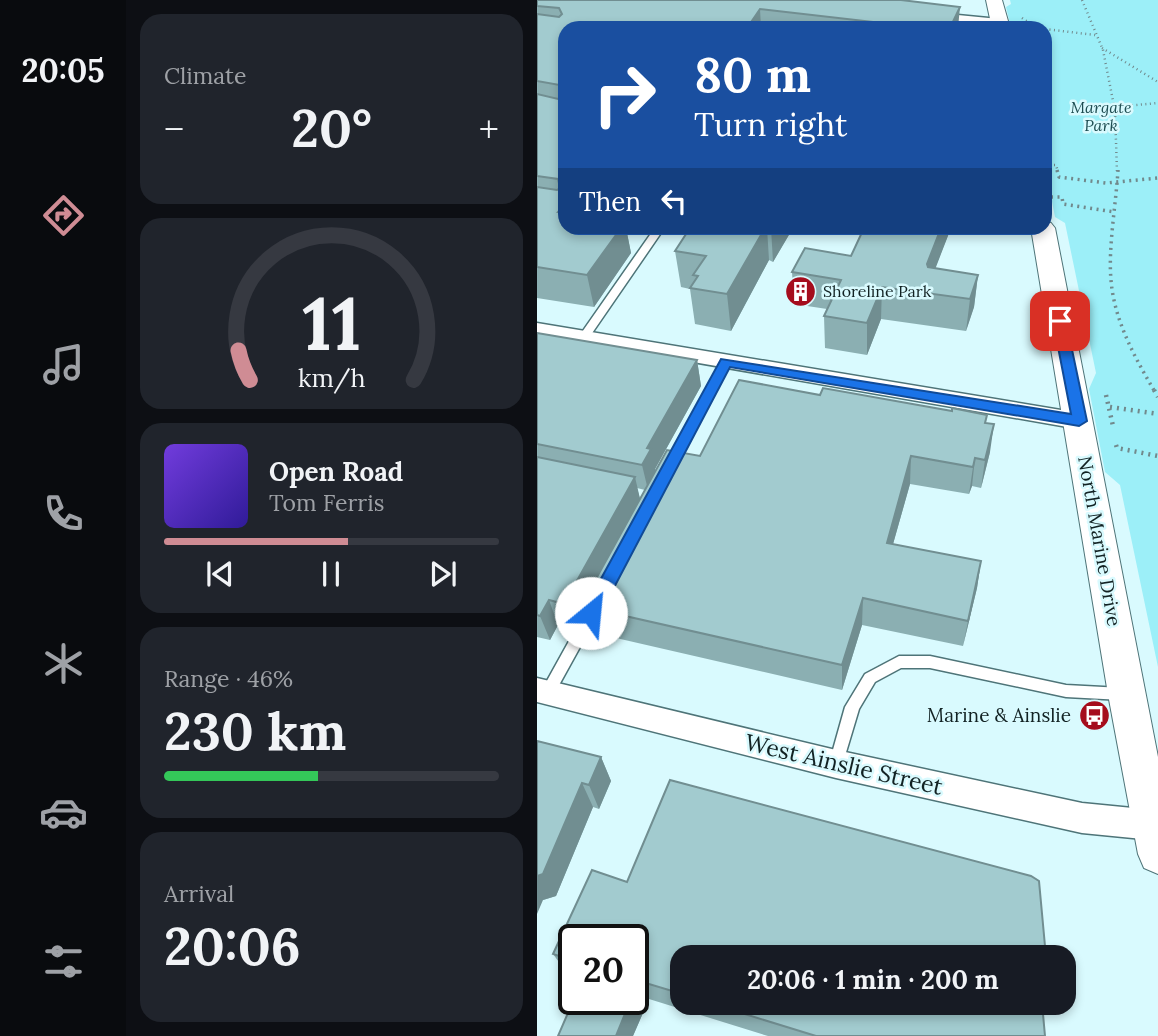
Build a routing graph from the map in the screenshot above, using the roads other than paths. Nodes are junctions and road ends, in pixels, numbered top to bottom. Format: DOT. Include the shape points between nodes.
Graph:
graph roads {
  1 [pos="994,0"];
  2 [pos="915,14"];
  3 [pos="969,21"];
  4 [pos="999,21"];
  5 [pos="655,235"];
  6 [pos="1051,235"];
  7 [pos="537,329"];
  8 [pos="584,337"];
  9 [pos="726,362"];
  10 [pos="1079,421"];
  11 [pos="666,474"];
  12 [pos="598,601"];
  13 [pos="543,691"];
  14 [pos="1126,694"];
  15 [pos="836,764"];
  16 [pos="1155,839"];
  1 -- 4 [label="street"];
  2 -- 3 [label="street"];
  5 -- 8 [label="lane"];
  6 -- 10 [label="street, North Marine Drive"];
  7 -- 8 [label="street"];
  8 -- 9 [label="street"];
  9 -- 10 [label="street"];
  9 -- 11 [label="lane"];
  10 -- 14 [label="street, North Marine Drive"];
  12 -- 13 [label="lane"];
  13 -- 15 [label="street, West Ainslie Street"];
  14 -- 15 [label="lane" via="1066,691 930,662 899,662 870,678 852,707"];
  14 -- 16 [label="street, North Marine Drive"];
  15 -- 16 [label="street, West Ainslie Street" via="1082,818"];
}
